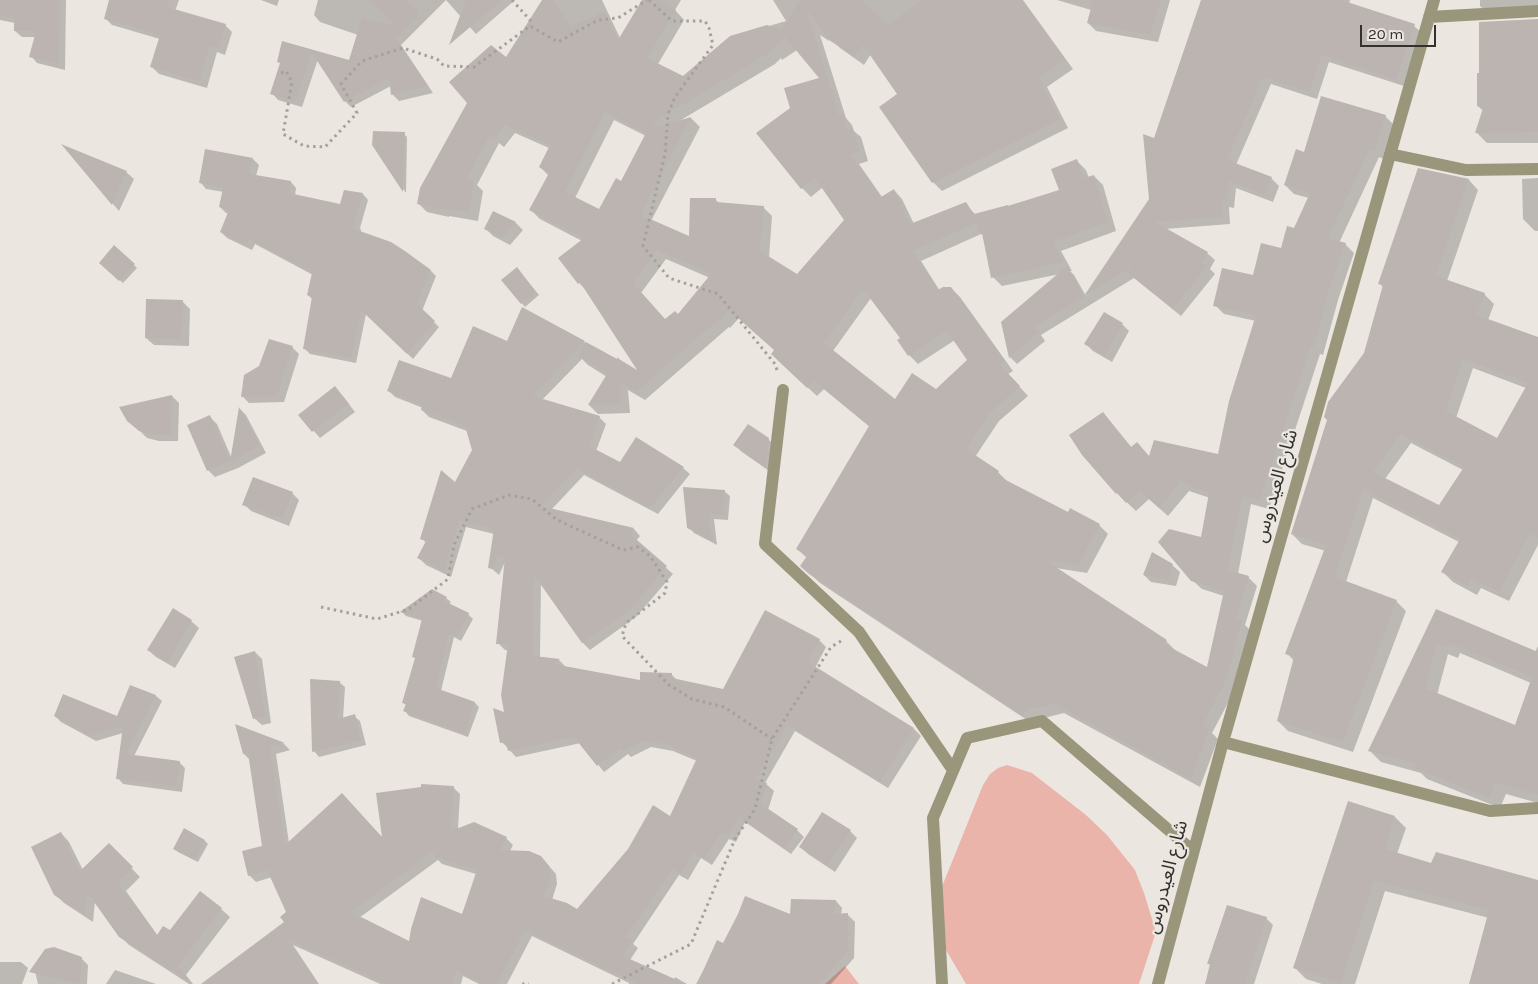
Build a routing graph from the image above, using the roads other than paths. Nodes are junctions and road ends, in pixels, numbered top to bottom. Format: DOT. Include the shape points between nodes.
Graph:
graph roads {
  1 [pos="1434,0"];
  2 [pos="1538,11"];
  3 [pos="1429,17"];
  4 [pos="1390,154"];
  5 [pos="1538,169"];
  6 [pos="783,390"];
  7 [pos="1223,742"];
  8 [pos="953,770"];
  9 [pos="1538,808"];
  10 [pos="1193,851"];
  11 [pos="942,984"];
  12 [pos="1158,984"];
  1 -- 3 [label="street, شارع العيدروس"];
  2 -- 3 [label="street"];
  3 -- 4 [label="street, شارع العيدروس"];
  4 -- 5 [label="street" via="1466,170"];
  4 -- 7 [label="street, شارع العيدروس"];
  6 -- 8 [label="street" via="765,544 859,632"];
  7 -- 9 [label="street" via="1490,811"];
  7 -- 10 [label="street, شارع العيدروس"];
  8 -- 10 [label="street" via="967,738 1042,721"];
  8 -- 11 [label="street" via="933,818"];
  10 -- 12 [label="street, شارع العيدروس"];
}
